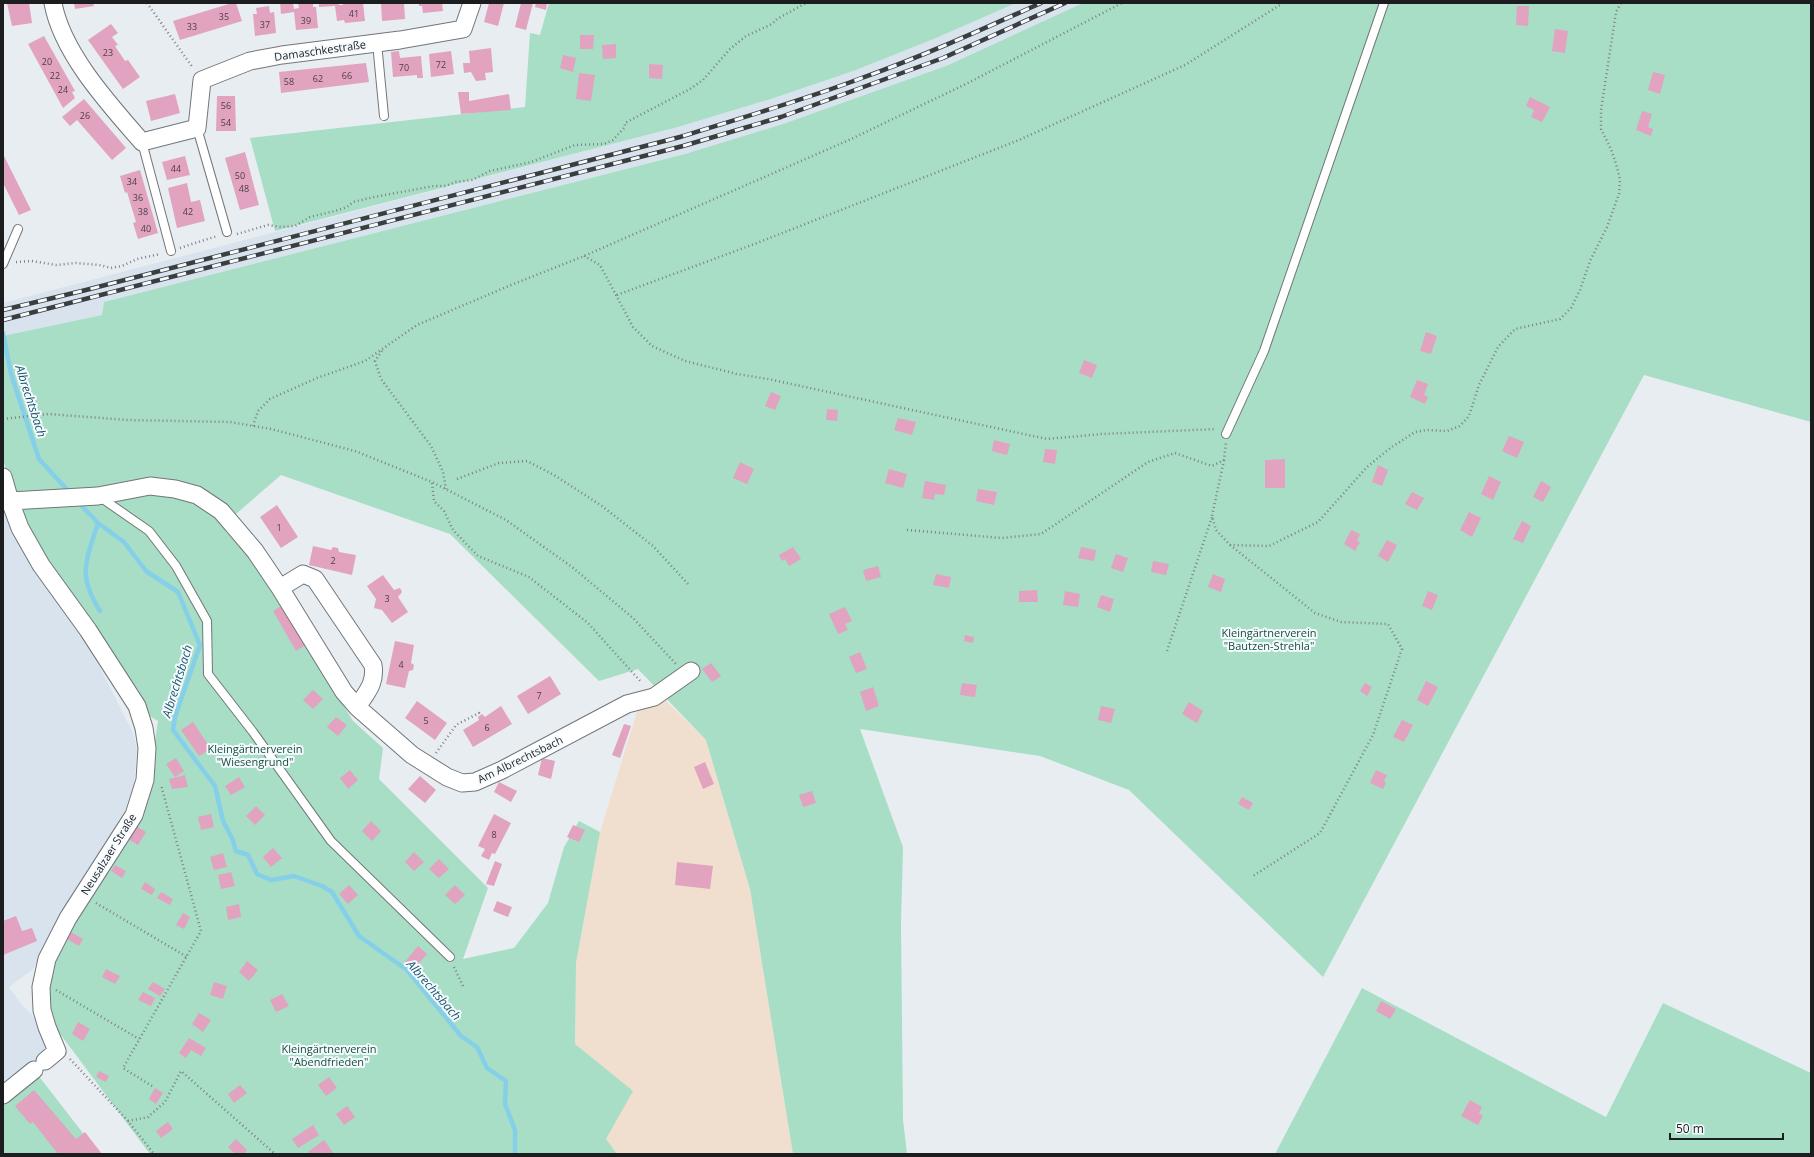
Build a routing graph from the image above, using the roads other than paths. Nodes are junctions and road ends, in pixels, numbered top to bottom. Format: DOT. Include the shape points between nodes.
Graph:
graph roads {
  1 [pos="53,3"];
  2 [pos="472,3"];
  3 [pos="1384,3"];
  4 [pos="377,43"];
  5 [pos="384,116"];
  6 [pos="197,128"];
  7 [pos="142,142"];
  8 [pos="18,229"];
  9 [pos="227,232"];
  10 [pos="172,251"];
  11 [pos="3,264"];
  12 [pos="1226,434"];
  13 [pos="3,476"];
  14 [pos="82,496"];
  15 [pos="10,501"];
  16 [pos="280,588"];
  17 [pos="688,673"];
  18 [pos="357,707"];
  19 [pos="450,957"];
  20 [pos="3,1095"];
  1 -- 7 [label="street" via="56,20 78,62 96,88"];
  2 -- 4 [label="street, Damaschkestraße" via="463,29"];
  3 -- 12 [label="lane" via="1264,351"];
  4 -- 5 [label="lane"];
  4 -- 6 [label="street, Damaschkestraße" via="250,61 202,80"];
  6 -- 7 [label="street"];
  6 -- 9 [label="lane"];
  7 -- 10 [label="lane"];
  8 -- 11 [label="lane"];
  13 -- 15 [label="street"];
  14 -- 15 [label="street, Am Albrechtsbach"];
  14 -- 16 [label="street, Am Albrechtsbach" via="150,486 175,488 197,495 221,511"];
  14 -- 19 [label="lane" via="149,531 176,566 207,621 208,674 331,841"];
  15 -- 20 [label="street, Neusalzaer Straße" via="20,528 41,565 88,630 137,706 147,748 145,780 134,815 68,918 47,959 42,982 42,1010 47,1027 45,1061"];
  16 -- 18 [label="street, Am Albrechtsbach" via="344,692"];
  16 -- 18 [label="street" via="303,574 315,579 373,664 374,675 370,689"];
  17 -- 18 [label="street, Am Albrechtsbach" via="654,696 627,704 475,782 462,783 426,764"];
}
